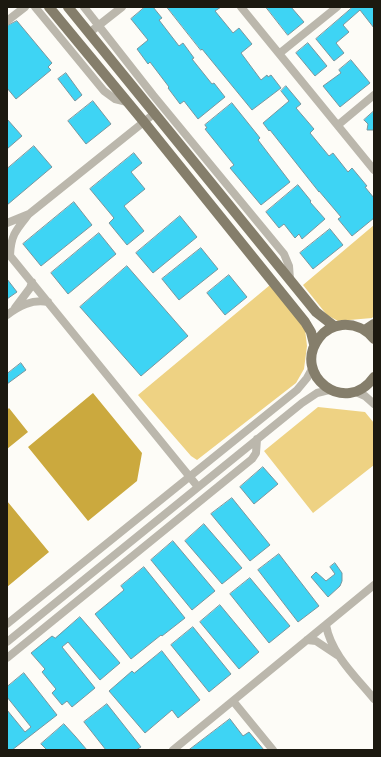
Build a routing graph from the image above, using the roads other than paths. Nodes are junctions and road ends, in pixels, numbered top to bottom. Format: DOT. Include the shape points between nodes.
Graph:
graph roads {
  1 [pos="25,7"];
  2 [pos="34,7"];
  3 [pos="49,7"];
  4 [pos="68,7"];
  5 [pos="84,7"];
  6 [pos="122,7"];
  7 [pos="241,7"];
  8 [pos="337,7"];
  9 [pos="7,21"];
  10 [pos="99,26"];
  11 [pos="90,33"];
  12 [pos="280,53"];
  13 [pos="374,95"];
  14 [pos="128,102"];
  15 [pos="155,113"];
  16 [pos="144,122"];
  17 [pos="338,125"];
  18 [pos="374,170"];
  19 [pos="29,214"];
  20 [pos="7,223"];
  21 [pos="8,254"];
  22 [pos="290,280"];
  23 [pos="32,282"];
  24 [pos="48,302"];
  25 [pos="9,313"];
  26 [pos="374,324"];
  27 [pos="334,326"];
  28 [pos="365,330"];
  29 [pos="374,339"];
  30 [pos="314,344"];
  31 [pos="312,369"];
  32 [pos="374,377"];
  33 [pos="329,390"];
  34 [pos="356,392"];
  35 [pos="374,404"];
  36 [pos="257,439"];
  37 [pos="190,476"];
  38 [pos="198,487"];
  39 [pos="374,585"];
  40 [pos="9,621"];
  41 [pos="326,625"];
  42 [pos="307,640"];
  43 [pos="7,642"];
  44 [pos="338,656"];
  45 [pos="7,658"];
  46 [pos="374,699"];
  47 [pos="233,701"];
  48 [pos="172,750"];
  49 [pos="272,750"];
  1 -- 9 [label="street"];
  2 -- 14 [label="street" via="104,91 115,99"];
  3 -- 14 [label="main road"];
  4 -- 11 [label="main road"];
  5 -- 10 [label="street"];
  6 -- 10 [label="street"];
  7 -- 12 [label="street"];
  8 -- 12 [label="street"];
  10 -- 11 [label="street"];
  10 -- 22 [label="street" via="284,254 290,266"];
  11 -- 15 [label="main road"];
  12 -- 17 [label="street"];
  13 -- 17 [label="street"];
  14 -- 16 [label="main road"];
  15 -- 16 [label="street"];
  15 -- 22 [label="main road"];
  16 -- 19 [label="street"];
  16 -- 30 [label="main road" via="305,322"];
  17 -- 18 [label="street"];
  19 -- 20 [label="street"];
  19 -- 21 [label="street" via="14,232"];
  21 -- 23 [label="street"];
  22 -- 27 [label="main road" via="316,312"];
  23 -- 24 [label="street"];
  23 -- 25 [label="street" via="26,294"];
  24 -- 25 [label="street" via="30,302"];
  24 -- 37 [label="street"];
  26 -- 28 [label="main road"];
  27 -- 28 [label="main road" via="350,324"];
  27 -- 30 [label="main road" via="322,333"];
  28 -- 29 [label="main road"];
  30 -- 31 [label="main road" via="311,356"];
  31 -- 33 [label="main road" via="319,381"];
  31 -- 37 [label="street" via="297,390"];
  32 -- 34 [label="main road" via="369,385"];
  33 -- 34 [label="main road" via="347,394"];
  33 -- 36 [label="street" via="317,393 302,403"];
  34 -- 35 [label="street"];
  36 -- 38 [label="street"];
  36 -- 45 [label="street" via="256,453 252,459"];
  37 -- 38 [label="street"];
  37 -- 40 [label="street"];
  38 -- 43 [label="street"];
  39 -- 41 [label="street"];
  41 -- 42 [label="street"];
  41 -- 44 [label="street" via="327,635"];
  42 -- 44 [label="street" via="316,641"];
  42 -- 47 [label="street"];
  44 -- 46 [label="street"];
  47 -- 48 [label="street"];
  47 -- 49 [label="street"];
}
